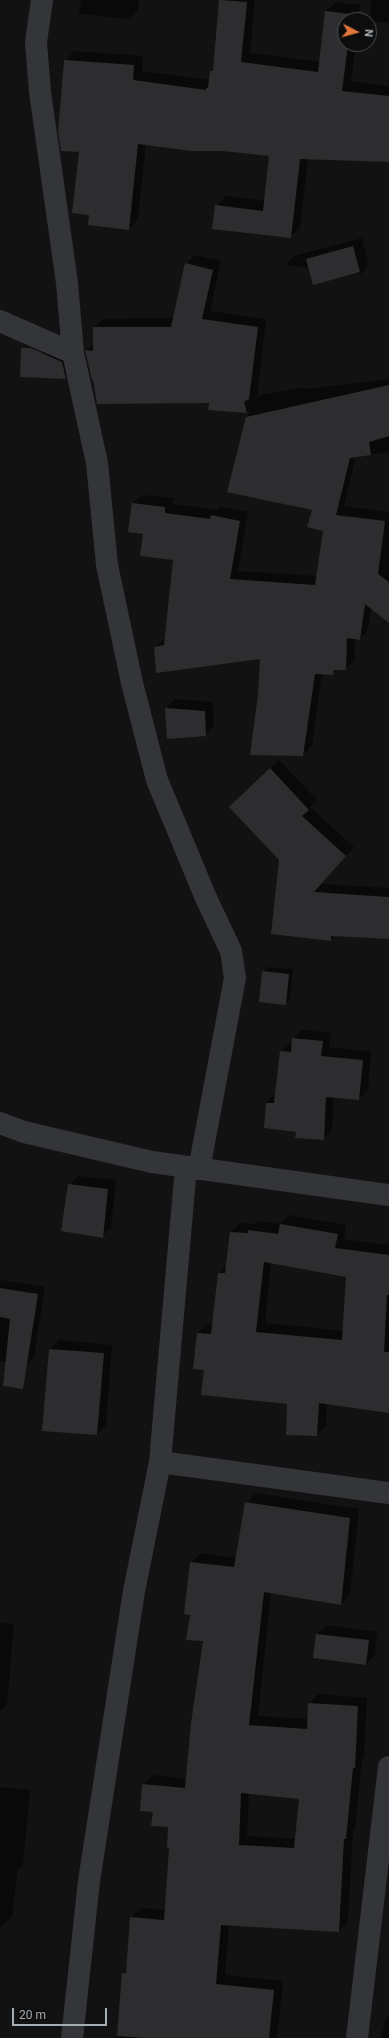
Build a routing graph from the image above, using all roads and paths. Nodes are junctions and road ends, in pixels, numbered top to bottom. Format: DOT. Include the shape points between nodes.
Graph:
graph roads {
  1 [pos="42,0"];
  2 [pos="0,320"];
  3 [pos="73,353"];
  4 [pos="0,1123"];
  5 [pos="192,1168"];
  6 [pos="389,1195"];
  7 [pos="160,1462"];
  8 [pos="389,1493"];
  9 [pos="389,1767"];
  10 [pos="72,2038"];
  11 [pos="357,2038"];
  1 -- 3 [label="street" via="36,42 40,92 67,283"];
  2 -- 3 [label="street"];
  3 -- 5 [label="street" via="97,463 107,565 132,683 157,780 231,951 235,978"];
  4 -- 5 [label="street" via="24,1132 152,1162"];
  5 -- 6 [label="street"];
  5 -- 7 [label="street"];
  7 -- 8 [label="street"];
  7 -- 10 [label="street" via="134,1591 90,1881"];
  9 -- 11 [label="street"];
}
